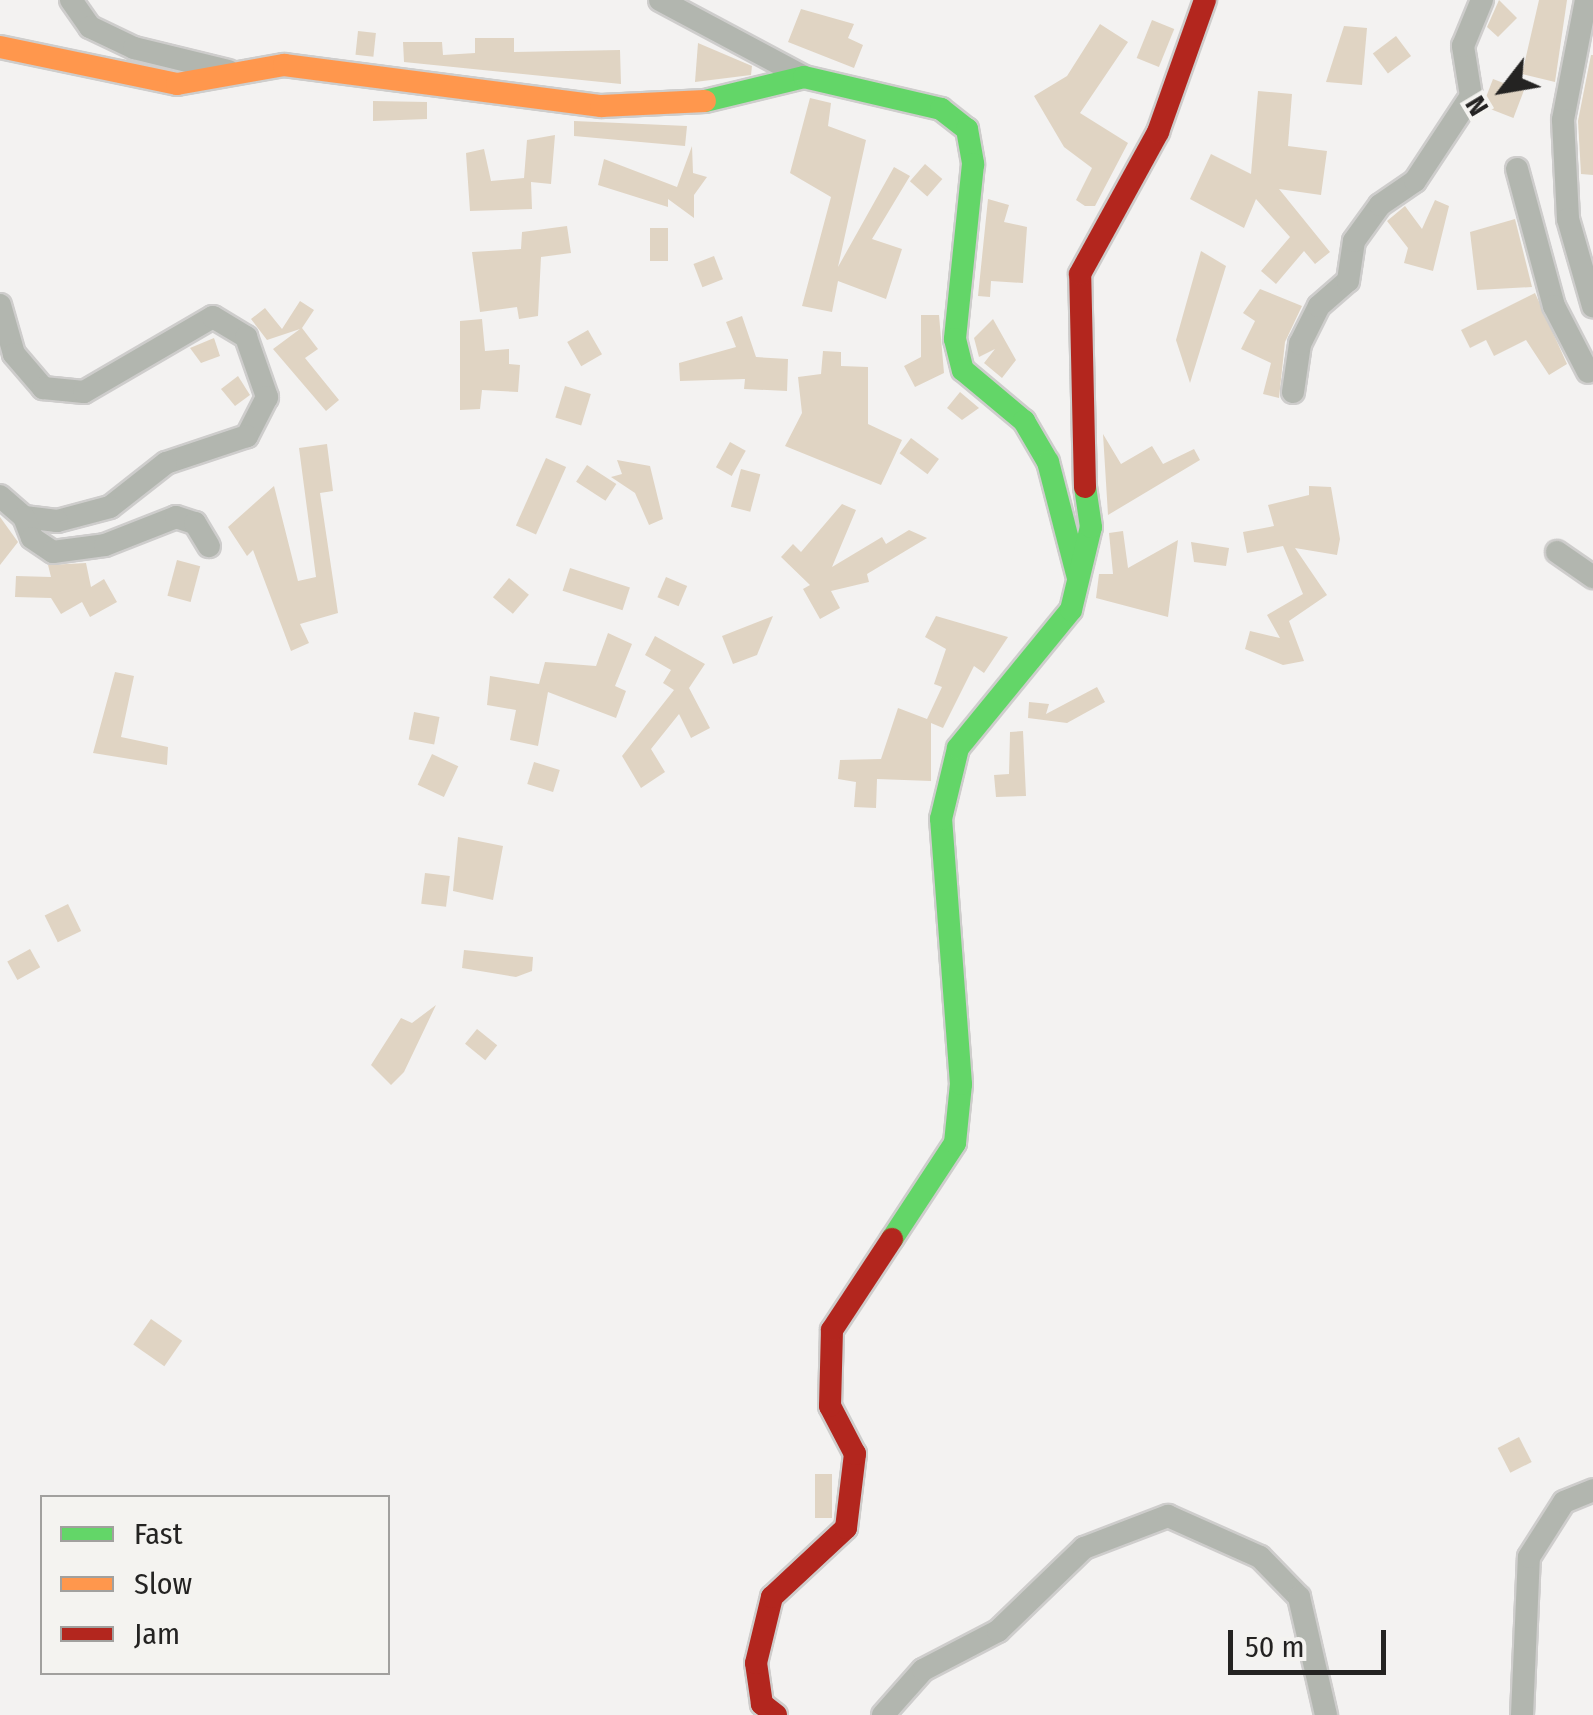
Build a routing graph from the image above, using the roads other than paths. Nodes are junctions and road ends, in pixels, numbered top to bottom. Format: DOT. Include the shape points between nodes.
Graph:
graph roads {
  1 [pos="70,0"];
  2 [pos="660,0"];
  3 [pos="1206,0"];
  4 [pos="1482,0"];
  5 [pos="1586,0"];
  6 [pos="0,48"];
  7 [pos="236,73"];
  8 [pos="804,77"];
  9 [pos="1517,169"];
  10 [pos="0,305"];
  11 [pos="1593,306"];
  12 [pos="1591,371"];
  13 [pos="1293,392"];
  14 [pos="0,496"];
  15 [pos="24,516"];
  16 [pos="210,546"];
  17 [pos="1556,552"];
  18 [pos="1593,577"];
  19 [pos="1079,582"];
  20 [pos="1593,1490"];
  21 [pos="776,1715"];
  22 [pos="883,1715"];
  23 [pos="1326,1715"];
  24 [pos="1522,1715"];
  1 -- 7 [label="street" via="90,28 134,48"];
  2 -- 8 [label="street"];
  3 -- 19 [label="street" via="1158,132 1080,274 1077,410 1091,527"];
  4 -- 13 [label="street" via="1463,46 1471,96 1415,181 1380,205 1354,242 1348,281 1319,306 1300,344"];
  5 -- 11 [label="street" via="1563,120 1568,219"];
  6 -- 7 [label="street" via="177,84"];
  7 -- 8 [label="street" via="284,64 601,106 737,99"];
  8 -- 19 [label="street" via="941,109 966,128 973,164 954,339 964,370 1024,422 1048,462"];
  9 -- 12 [label="street" via="1554,306"];
  10 -- 15 [label="street" via="21,366 43,388 84,392 213,318 246,337 267,398 248,436 166,463 110,507 58,521"];
  14 -- 15 [label="street"];
  15 -- 16 [label="street" via="32,538 53,552 106,545 176,517 195,523"];
  17 -- 18 [label="street"];
  19 -- 21 [label="street" via="1071,610 958,748 941,819 961,1084 955,1143 832,1330 830,1406 855,1454 846,1528 772,1597 756,1662 762,1704"];
  20 -- 24 [label="street" via="1564,1502 1529,1556"];
  22 -- 23 [label="street" via="923,1670 998,1631 1084,1548 1168,1516 1260,1557 1299,1597"];
}
